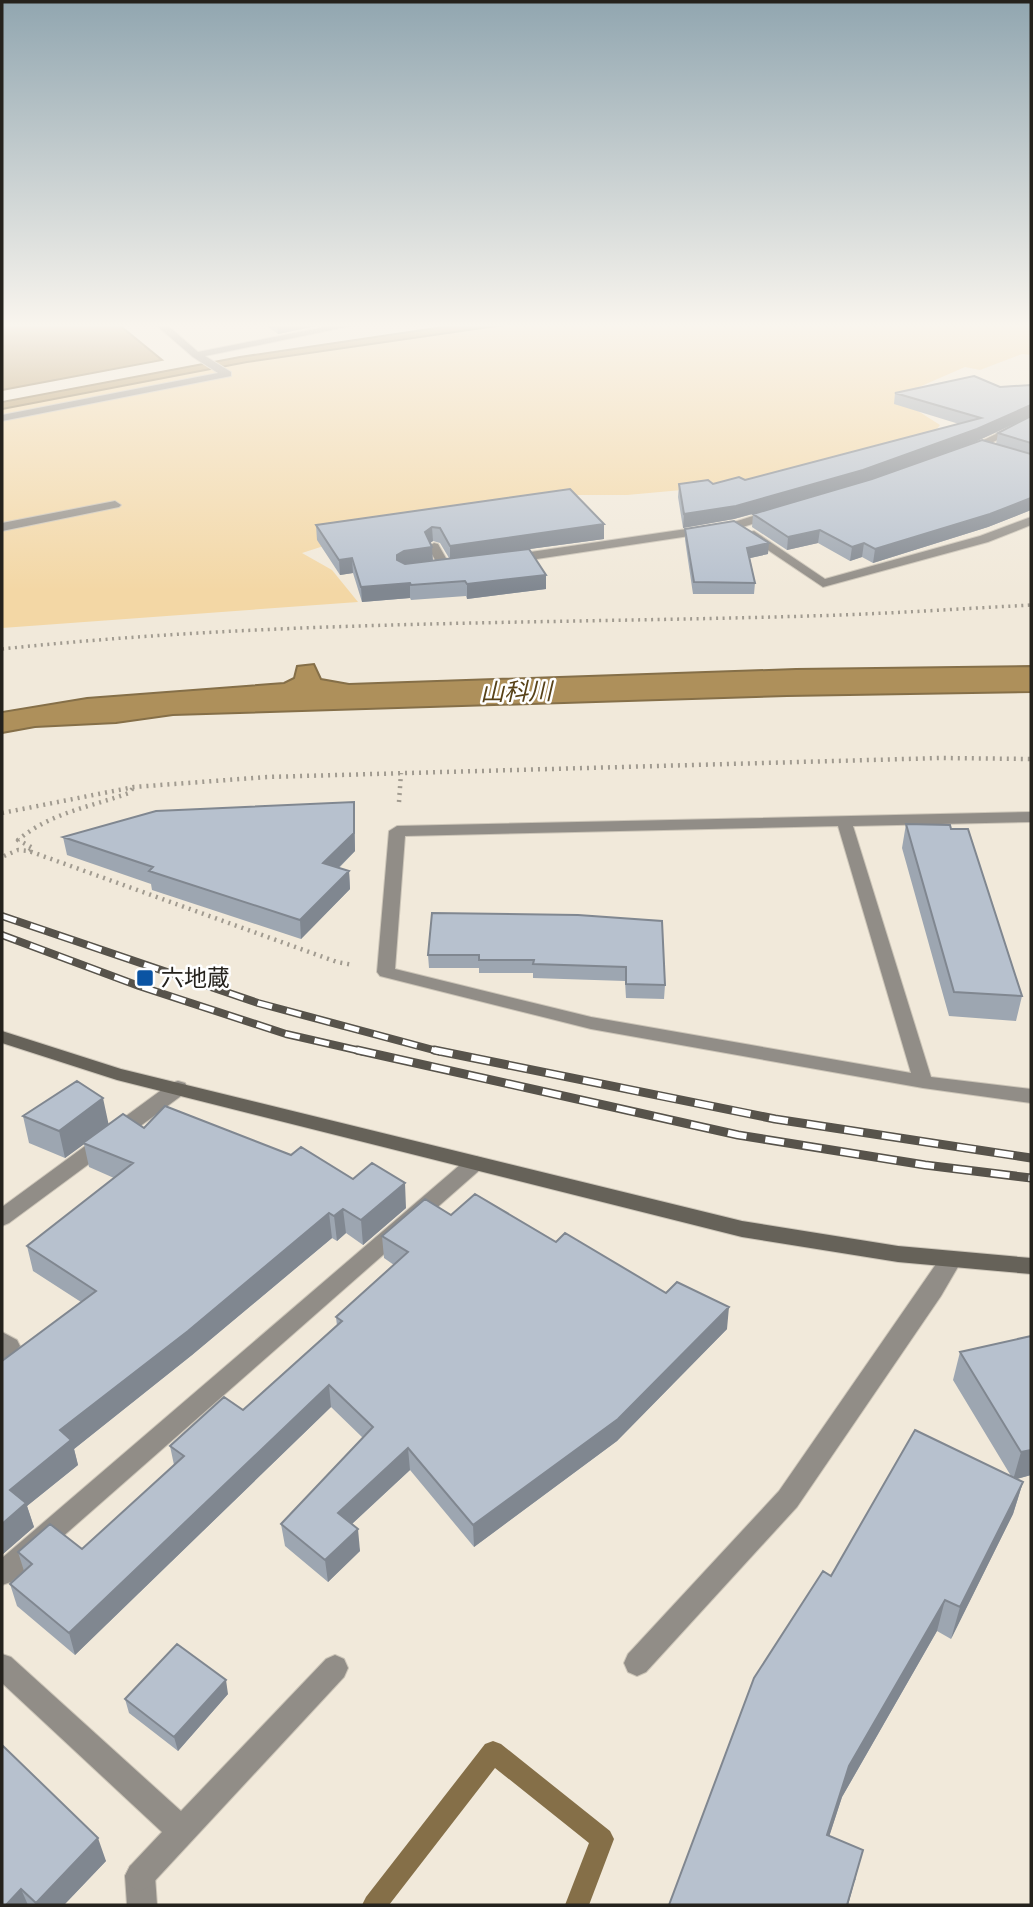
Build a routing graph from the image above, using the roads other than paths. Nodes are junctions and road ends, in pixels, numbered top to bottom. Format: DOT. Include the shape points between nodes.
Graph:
graph roads {
  1 [pos="28,413"];
  2 [pos="2,418"];
  3 [pos="1031,420"];
  4 [pos="979,446"];
  5 [pos="992,450"];
  6 [pos="954,456"];
  7 [pos="115,505"];
  8 [pos="788,510"];
  9 [pos="1031,521"];
  10 [pos="736,525"];
  11 [pos="2,527"];
  12 [pos="434,547"];
  13 [pos="500,560"];
  14 [pos="459,565"];
  15 [pos="1031,817"];
  16 [pos="844,821"];
  17 [pos="11,1041"];
  18 [pos="923,1082"];
  19 [pos="178,1088"];
  20 [pos="1031,1096"];
  21 [pos="475,1163"];
  22 [pos="2,1218"];
  23 [pos="951,1260"];
  24 [pos="1031,1266"];
  25 [pos="2,1341"];
  26 [pos="2,1352"];
  27 [pos="2,1574"];
  28 [pos="637,1663"];
  29 [pos="2,1666"];
  30 [pos="335,1668"];
  31 [pos="182,1831"];
  32 [pos="141,1891"];
  1 -- 2 [label="street"];
  3 -- 4 [label="street"];
  4 -- 5 [label="street"];
  4 -- 6 [label="street"];
  7 -- 11 [label="street"];
  8 -- 10 [label="street"];
  9 -- 10 [label="street" via="984,540 823,583"];
  10 -- 13 [label="street"];
  12 -- 14 [label="street" via="439,568"];
  15 -- 16 [label="street"];
  16 -- 18 [label="street"];
  16 -- 18 [label="street" via="397,831 386,972 591,1023"];
  17 -- 19 [label="street"];
  18 -- 20 [label="street"];
  19 -- 21 [label="street"];
  19 -- 22 [label="street"];
  21 -- 23 [label="street" via="742,1229"];
  21 -- 27 [label="street"];
  23 -- 24 [label="street"];
  23 -- 28 [label="street" via="788,1499"];
  25 -- 26 [label="street" via="9,1346"];
  29 -- 31 [label="street"];
  30 -- 31 [label="street"];
  31 -- 32 [label="street"];
}
